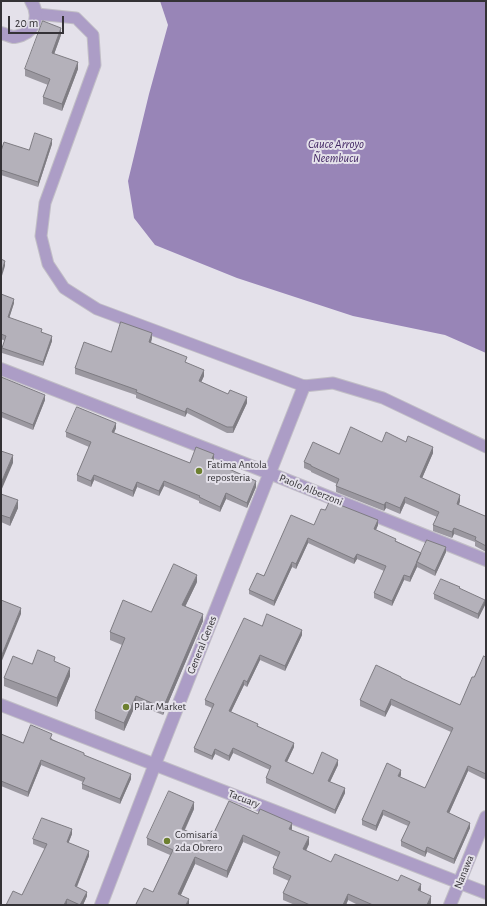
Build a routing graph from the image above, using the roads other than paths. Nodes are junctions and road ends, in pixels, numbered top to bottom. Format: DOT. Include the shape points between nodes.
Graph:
graph roads {
  1 [pos="31,1"];
  2 [pos="37,14"];
  3 [pos="1,33"];
  4 [pos="1,369"];
  5 [pos="304,386"];
  6 [pos="486,447"];
  7 [pos="270,473"];
  8 [pos="486,560"];
  9 [pos="1,705"];
  10 [pos="155,764"];
  11 [pos="486,817"];
  12 [pos="459,883"];
  13 [pos="486,893"];
  14 [pos="101,905"];
  15 [pos="450,905"];
  1 -- 2 [label="street"];
  2 -- 3 [label="street" via="34,25 27,33 14,37"];
  2 -- 5 [label="lane" via="76,18 93,35 95,65 45,203 41,236 48,264 64,288 97,309"];
  4 -- 7 [label="street, Paolo Alberzoni"];
  5 -- 6 [label="lane" via="333,383 383,398"];
  5 -- 7 [label="street, General Genes"];
  7 -- 8 [label="street, Paolo Alberzoni"];
  7 -- 10 [label="street, General Genes"];
  9 -- 10 [label="street, Tacuary"];
  10 -- 12 [label="street, Tacuary"];
  10 -- 14 [label="street, General Genes"];
  11 -- 12 [label="street, Nanawa"];
  12 -- 13 [label="street, Tacuary"];
  12 -- 15 [label="street, Nanawa"];
}
